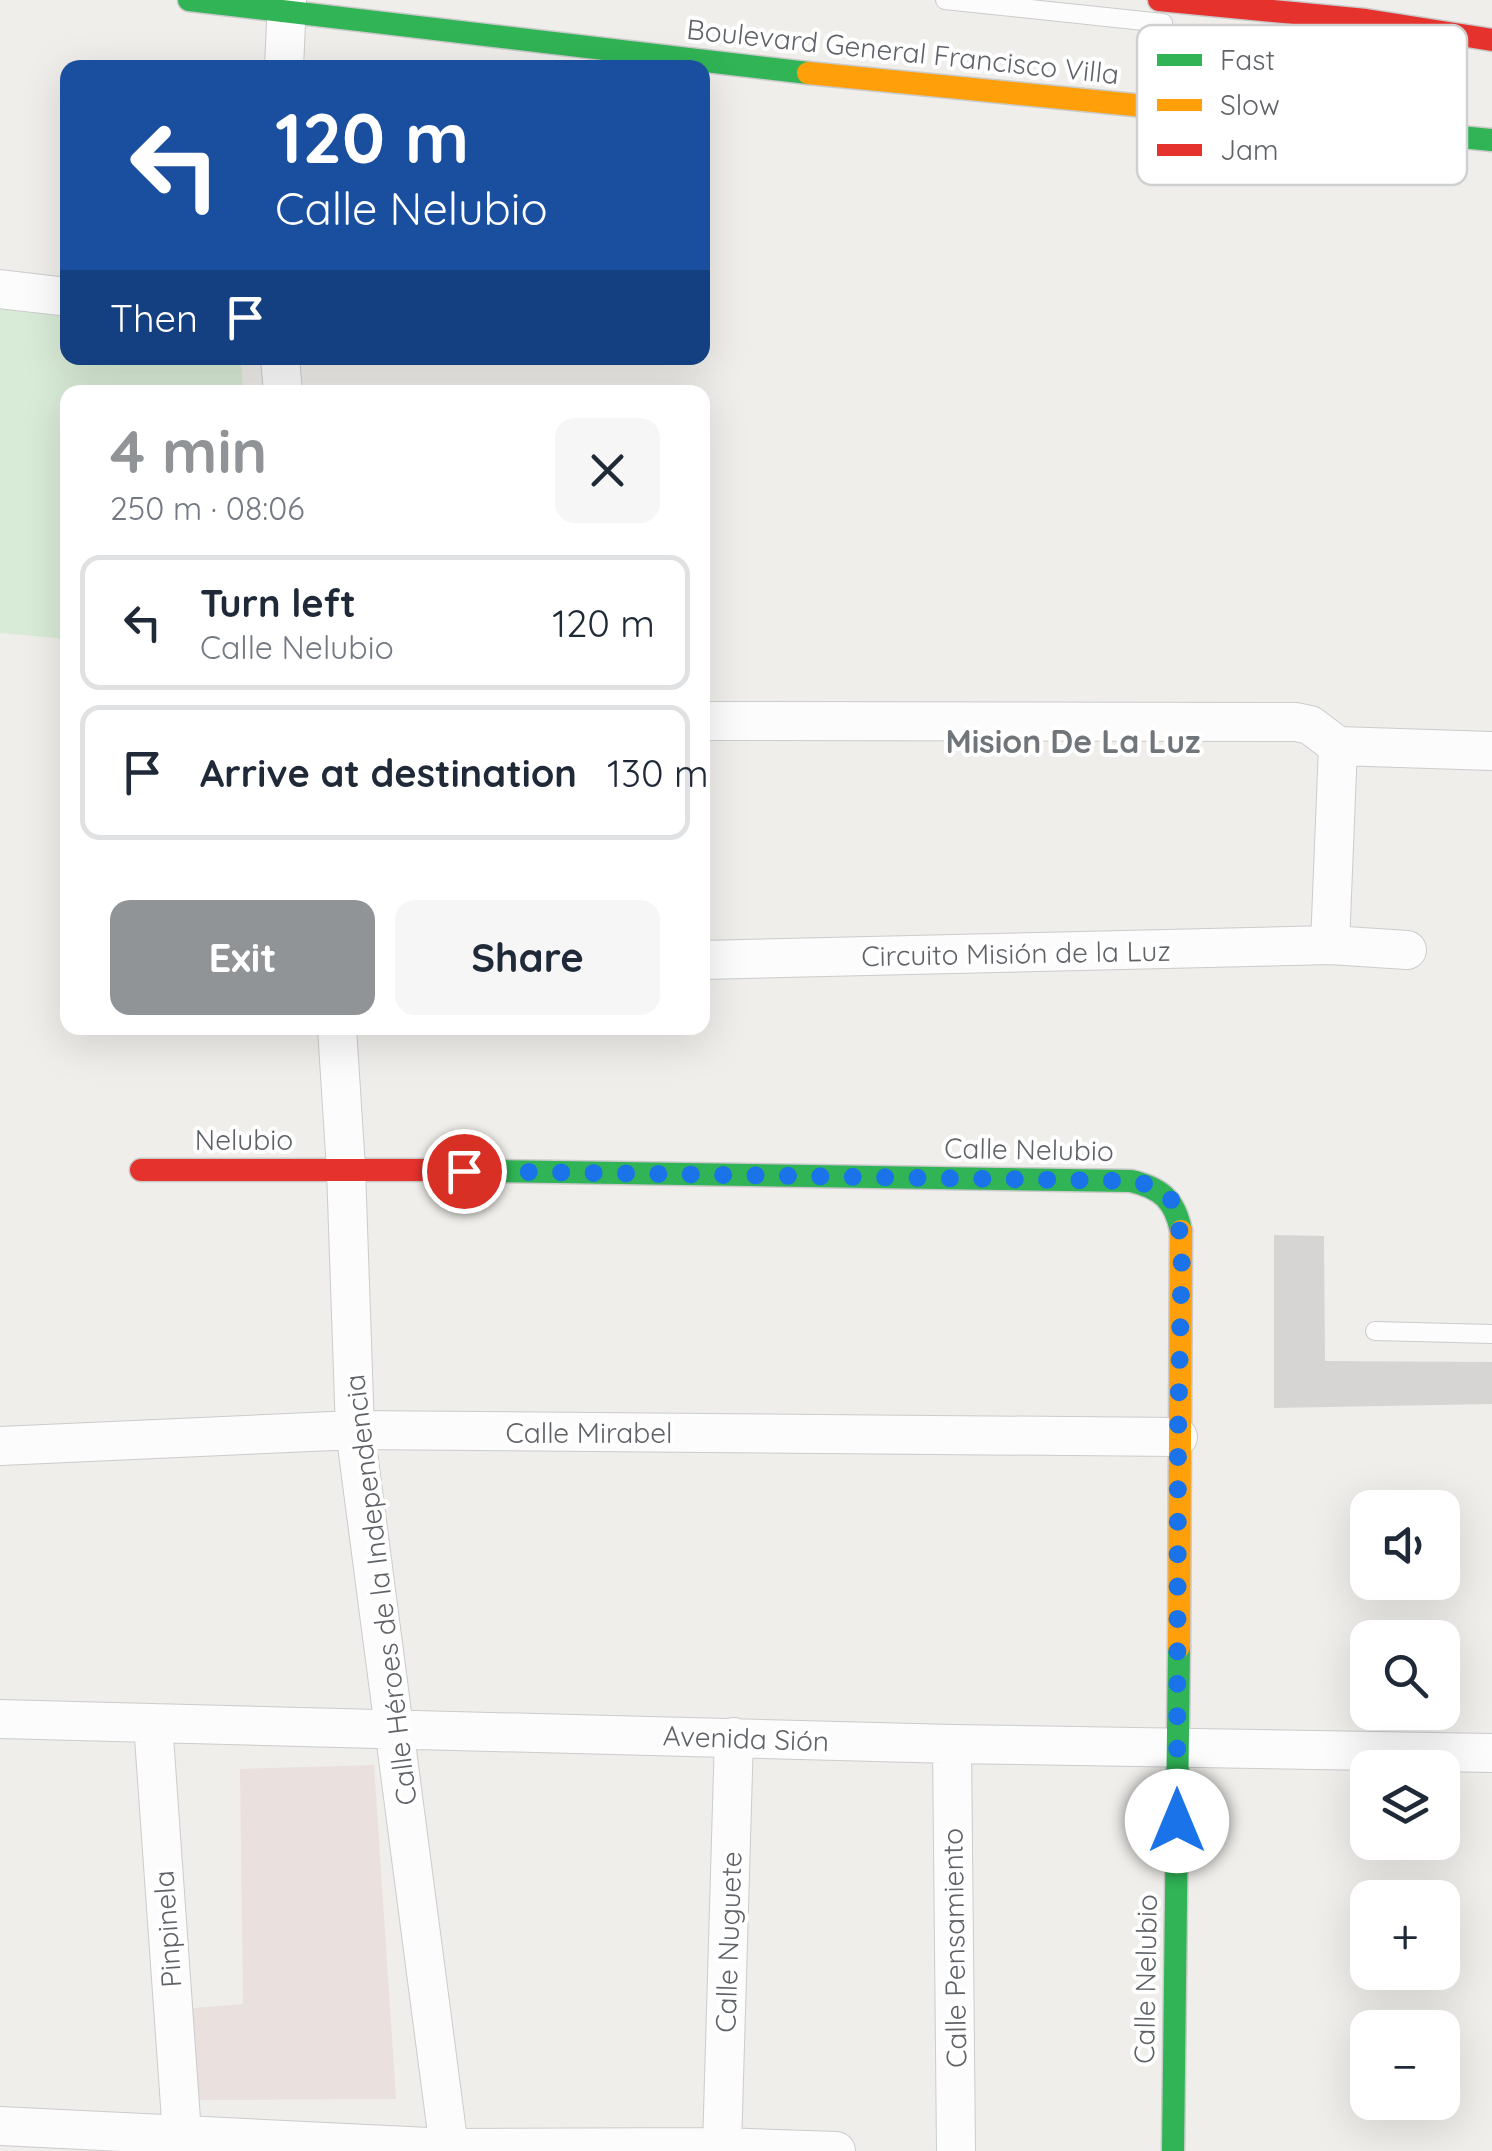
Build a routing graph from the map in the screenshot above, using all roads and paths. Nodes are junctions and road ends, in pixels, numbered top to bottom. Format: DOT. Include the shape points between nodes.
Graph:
graph roads {
  1 [pos="188,0"];
  2 [pos="945,0"];
  3 [pos="1159,0"];
  4 [pos="286,6"];
  5 [pos="1258,6"];
  6 [pos="1179,24"];
  7 [pos="1397,25"];
  8 [pos="1471,37"];
  9 [pos="1492,57"];
  10 [pos="284,60"];
  11 [pos="1137,106"];
  12 [pos="1467,138"];
  13 [pos="1492,140"];
  14 [pos="0,290"];
  15 [pos="60,296"];
  16 [pos="710,721"];
  17 [pos="1338,746"];
  18 [pos="1492,750"];
  19 [pos="1330,946"];
  20 [pos="1407,950"];
  21 [pos="710,960"];
  22 [pos="337,1035"];
  23 [pos="346,1169"];
  24 [pos="141,1170"];
  25 [pos="1376,1331"];
  26 [pos="1492,1334"];
  27 [pos="355,1430"];
  28 [pos="1178,1436"];
  29 [pos="0,1446"];
  30 [pos="0,1719"];
  31 [pos="152,1723"];
  32 [pos="395,1731"];
  33 [pos="734,1737"];
  34 [pos="952,1744"];
  35 [pos="1178,1748"];
  36 [pos="1492,1753"];
  37 [pos="0,2126"];
  38 [pos="182,2134"];
  39 [pos="722,2147"];
  40 [pos="449,2150"];
  41 [pos="836,2151"];
  42 [pos="956,2151"];
  43 [pos="1173,2151"];
  1 -- 4 [label="street, Boulevard General Francisco Villa"];
  2 -- 6 [label="lane"];
  3 -- 5 [label="street"];
  4 -- 10 [label="street"];
  4 -- 11 [label="street, Boulevard General Francisco Villa" via="838,76"];
  5 -- 7 [label="street"];
  8 -- 9 [label="lane"];
  12 -- 13 [label="street, Boulevard General Francisco Villa"];
  14 -- 15 [label="street"];
  16 -- 17 [label="street" via="1296,722"];
  17 -- 18 [label="street"];
  17 -- 19 [label="street"];
  19 -- 20 [label="street, Circuito Misión de la Luz"];
  19 -- 21 [label="street, Circuito Misión de la Luz"];
  22 -- 23 [label="street, Calle Héroes de la Independencia"];
  23 -- 24 [label="street, Nelubio"];
  23 -- 27 [label="street, Calle Héroes de la Independencia"];
  23 -- 28 [label="street, Calle Nelubio" via="1150,1185 1175,1204 1180,1219"];
  25 -- 26 [label="lane"];
  27 -- 28 [label="street, Calle Mirabel"];
  27 -- 29 [label="street, Calle Mirabel"];
  27 -- 32 [label="street, Calle Héroes de la Independencia"];
  28 -- 35 [label="street, Calle Nelubio"];
  30 -- 31 [label="street, Avenida Sión"];
  31 -- 32 [label="street, Avenida Sión"];
  31 -- 38 [label="street, Pinpinela"];
  32 -- 33 [label="street, Avenida Sión"];
  32 -- 40 [label="street, Calle Héroes de la Independencia"];
  33 -- 34 [label="street, Avenida Sión"];
  33 -- 39 [label="street, Calle Nuguete"];
  34 -- 35 [label="street, Avenida Sión"];
  34 -- 42 [label="street, Calle Pensamiento"];
  35 -- 36 [label="street, Avenida Sión"];
  35 -- 43 [label="street, Calle Nelubio"];
  37 -- 38 [label="street"];
  38 -- 40 [label="street"];
  39 -- 40 [label="street"];
  39 -- 41 [label="street"];
}
